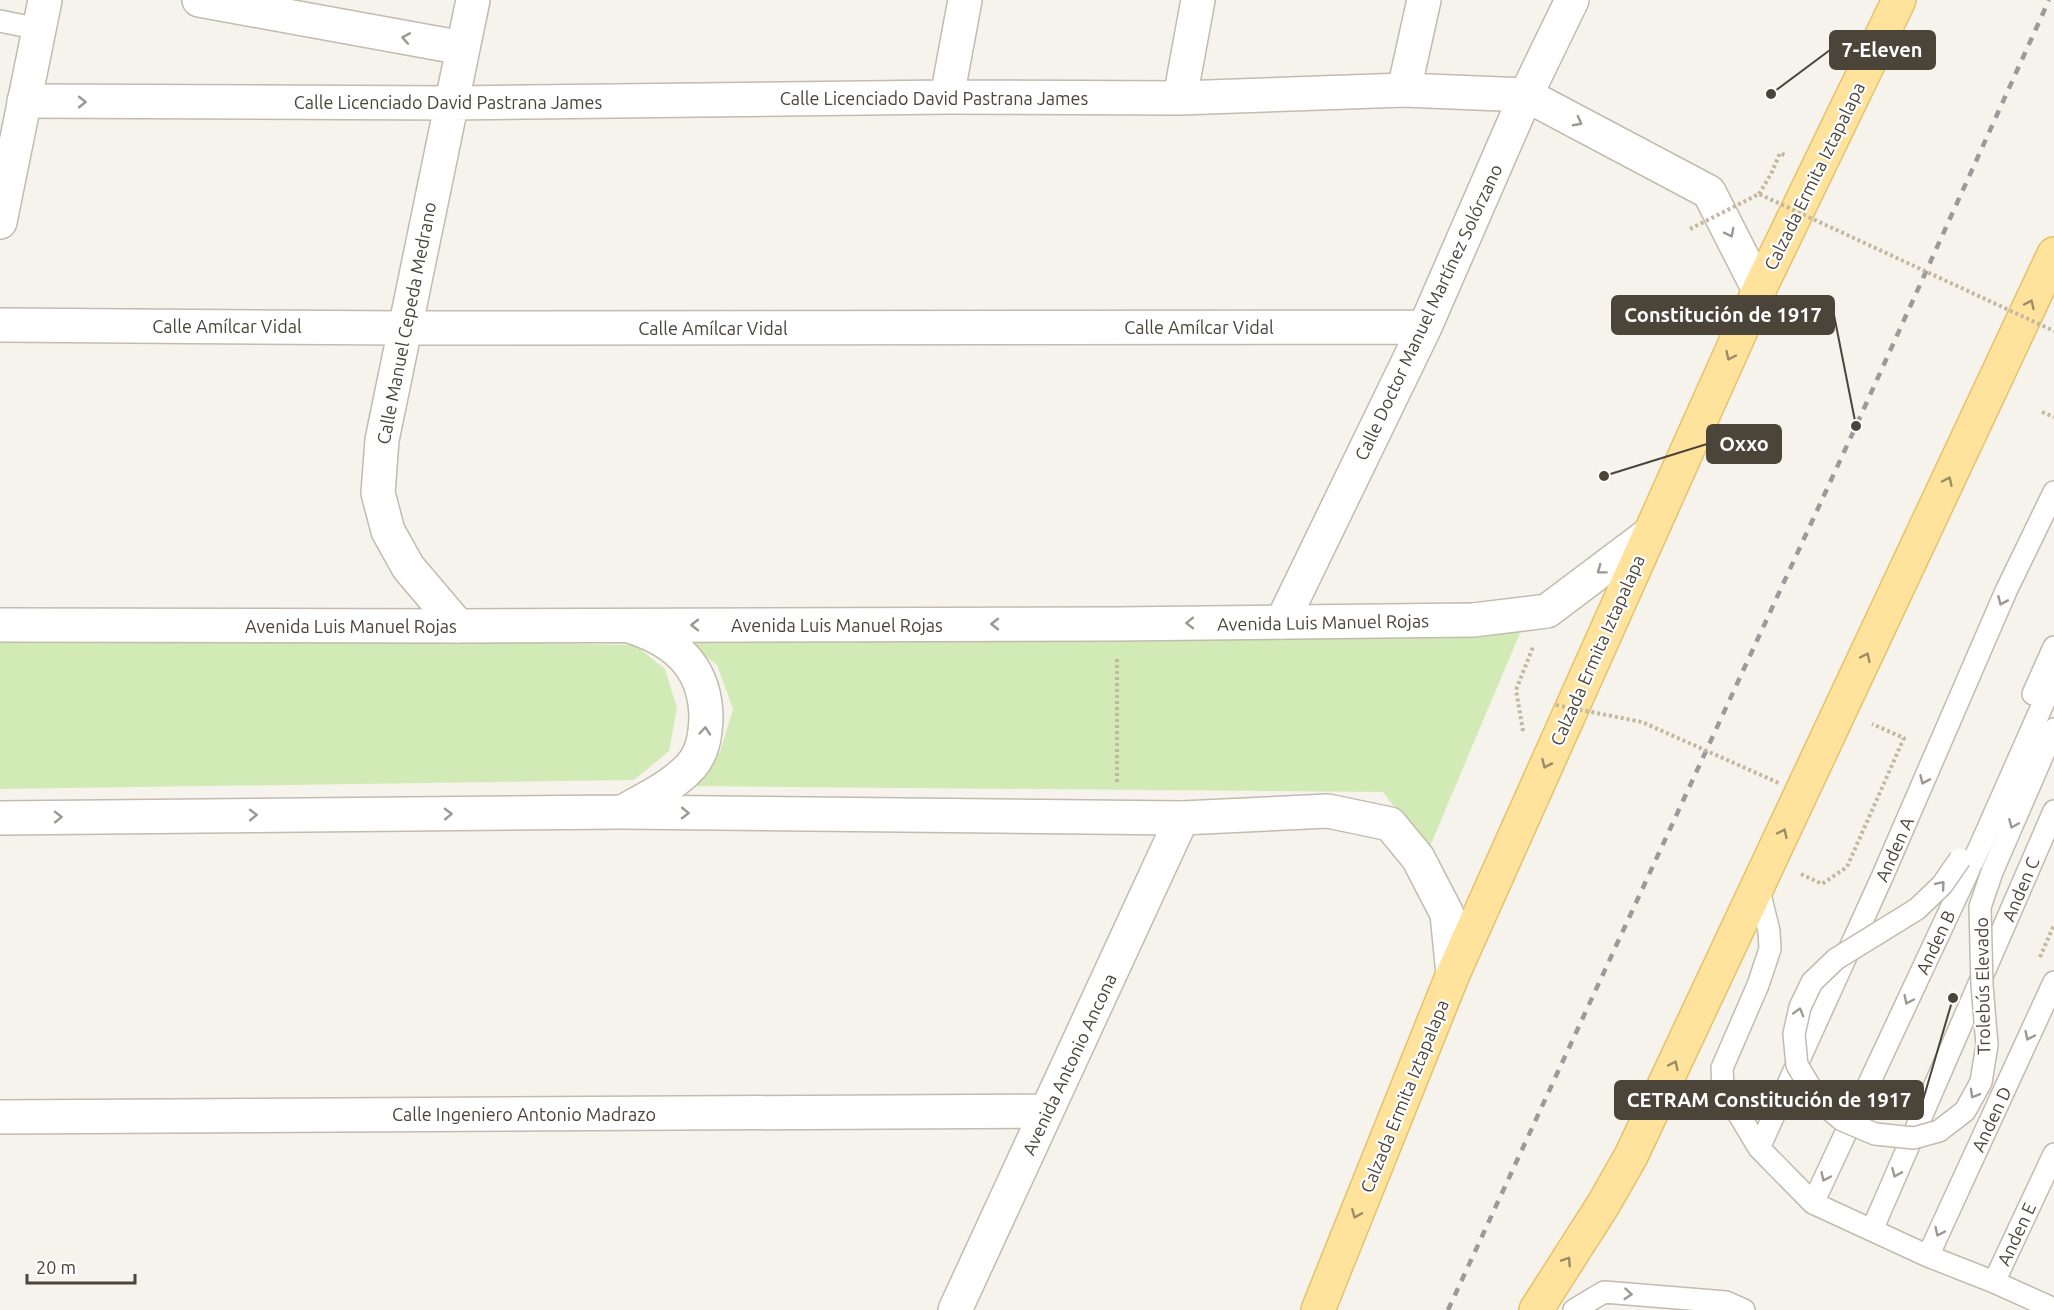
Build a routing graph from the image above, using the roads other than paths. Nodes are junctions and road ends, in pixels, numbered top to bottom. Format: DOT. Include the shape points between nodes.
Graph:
graph roads {
  1 [pos="199,0"];
  2 [pos="473,0"];
  3 [pos="965,0"];
  4 [pos="1198,0"];
  5 [pos="1424,0"];
  6 [pos="1572,0"];
  7 [pos="1899,0"];
  8 [pos="42,15"];
  9 [pos="0,21"];
  10 [pos="463,48"];
  11 [pos="1404,90"];
  12 [pos="1526,94"];
  13 [pos="947,97"];
  14 [pos="1180,98"];
  15 [pos="452,103"];
  16 [pos="15,111"];
  17 [pos="0,222"];
  18 [pos="2054,254"];
  19 [pos="1760,290"];
  20 [pos="0,325"];
  21 [pos="1425,327"];
  22 [pos="404,328"];
  23 [pos="2054,492"];
  24 [pos="1648,535"];
  25 [pos="1282,622"];
  26 [pos="0,625"];
  27 [pos="613,625"];
  28 [pos="458,626"];
  29 [pos="2054,647"];
  30 [pos="2054,679"];
  31 [pos="2054,729"];
  32 [pos="622,812"];
  33 [pos="2054,812"];
  34 [pos="0,818"];
  35 [pos="1182,818"];
  36 [pos="1758,886"];
  37 [pos="1453,974"];
  38 [pos="2054,982"];
  39 [pos="1047,1111"];
  40 [pos="0,1117"];
  41 [pos="1759,1148"];
  42 [pos="2054,1154"];
  43 [pos="1813,1203"];
  44 [pos="1872,1230"];
  45 [pos="1928,1256"];
  46 [pos="1994,1282"];
  47 [pos="2054,1309"];
  48 [pos="955,1310"];
  49 [pos="1318,1310"];
  50 [pos="1536,1310"];
  51 [pos="1574,1310"];
  52 [pos="1744,1310"];
  10 -- 1 [label="street, one-way"];
  2 -- 10 [label="street, Calle Manuel Cepeda Medrano"];
  3 -- 13 [label="street"];
  4 -- 14 [label="street"];
  5 -- 11 [label="street"];
  6 -- 12 [label="street, Calle Doctor Manuel Martínez Solórzano"];
  7 -- 19 [label="main road, Calzada Ermita Iztapalapa"];
  8 -- 9 [label="lane"];
  8 -- 16 [label="street"];
  10 -- 15 [label="street, Calle Manuel Cepeda Medrano"];
  11 -- 12 [label="street, Calle Licenciado David Pastrana James"];
  11 -- 14 [label="street, Calle Licenciado David Pastrana James"];
  12 -- 19 [label="street, Calle Licenciado David Pastrana James, one-way" via="1709,192"];
  12 -- 21 [label="street, Calle Doctor Manuel Martínez Solórzano"];
  13 -- 14 [label="street, Calle Licenciado David Pastrana James"];
  13 -- 15 [label="street, Calle Licenciado David Pastrana James"];
  16 -- 15 [label="street, Calle Licenciado David Pastrana James, one-way"];
  15 -- 22 [label="street, Calle Manuel Cepeda Medrano"];
  16 -- 17 [label="street"];
  36 -- 18 [label="main road, one-way"];
  19 -- 24 [label="main road, Calzada Ermita Iztapalapa, one-way"];
  20 -- 22 [label="street, Calle Amílcar Vidal"];
  21 -- 22 [label="street, Calle Amílcar Vidal"];
  21 -- 25 [label="street, Calle Doctor Manuel Martínez Solórzano"];
  22 -- 28 [label="street, Calle Manuel Cepeda Medrano" via="381,440 378,493 388,531 408,567"];
  23 -- 41 [label="lane, Anden A, one-way" via="2006,591"];
  24 -- 25 [label="street, Avenida Luis Manuel Rojas, one-way" via="1547,611 1473,620"];
  24 -- 37 [label="main road, Calzada Ermita Iztapalapa, one-way"];
  25 -- 27 [label="street, Avenida Luis Manuel Rojas, one-way"];
  26 -- 28 [label="street, Avenida Luis Manuel Rojas"];
  27 -- 28 [label="street, Avenida Luis Manuel Rojas"];
  32 -- 27 [label="street, one-way" via="678,779 692,764 702,749 706,709 702,687 684,657 656,635"];
  31 -- 29 [label="lane, Trolebús Elevado, one-way, bridge" via="1980,906 1987,1045 1982,1082 1965,1111 1939,1131 1914,1138 1875,1134 1842,1120 1818,1100 1797,1065 1794,1034 1800,1007 1812,982 1836,959 1917,909 1942,885 1960,859"];
  30 -- 43 [label="lane, Anden B, one-way"];
  34 -- 32 [label="street, one-way"];
  32 -- 35 [label="street, one-way"];
  33 -- 44 [label="lane, Anden C, one-way"];
  35 -- 37 [label="street" via="1328,811 1390,824 1418,858 1447,914"];
  35 -- 39 [label="street, Avenida Antonio Ancona"];
  36 -- 41 [label="lane" via="1770,949 1722,1068 1723,1088"];
  50 -- 36 [label="main road, one-way" via="1631,1156"];
  37 -- 49 [label="main road, Calzada Ermita Iztapalapa, one-way"];
  38 -- 45 [label="lane, Anden D, one-way"];
  39 -- 40 [label="street, Calle Ingeniero Antonio Madrazo"];
  39 -- 48 [label="street, Avenida Antonio Ancona"];
  41 -- 43 [label="lane"];
  42 -- 46 [label="lane, Anden E"];
  43 -- 44 [label="lane"];
  44 -- 45 [label="lane"];
  45 -- 46 [label="lane"];
  46 -- 47 [label="lane"];
  51 -- 52 [label="lane, one-way" via="1604,1292 1726,1302"];
}
